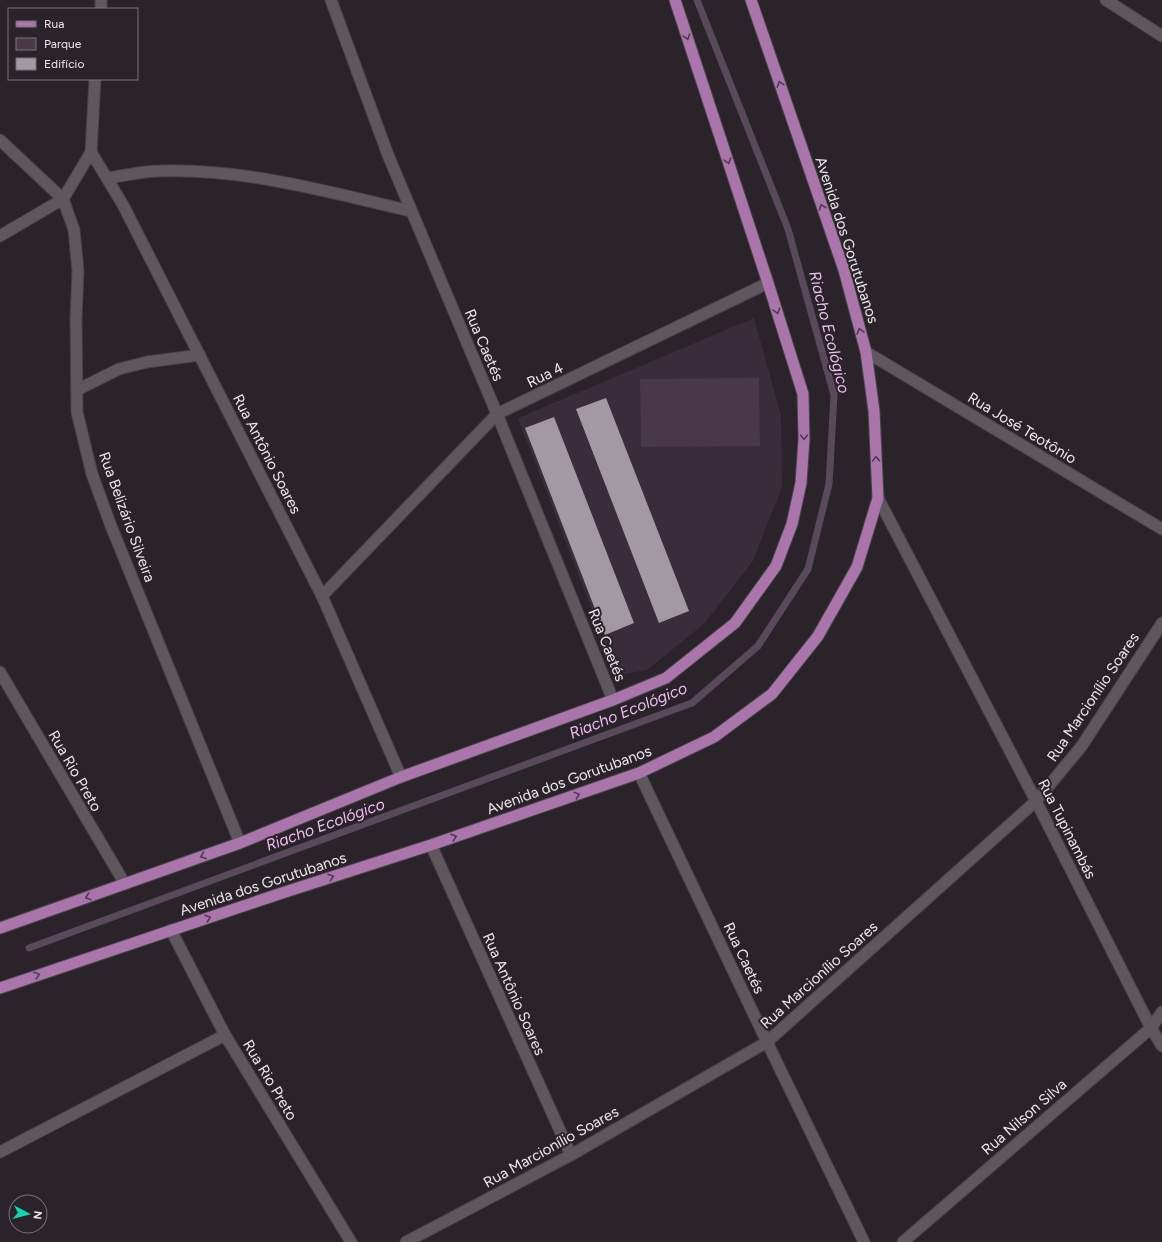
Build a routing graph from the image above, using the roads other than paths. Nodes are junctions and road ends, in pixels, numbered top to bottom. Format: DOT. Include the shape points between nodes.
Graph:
graph roads {
  1 [pos="331,0"];
  2 [pos="675,0"];
  3 [pos="751,0"];
  4 [pos="1106,0"];
  5 [pos="1162,36"];
  6 [pos="95,80"];
  7 [pos="0,140"];
  8 [pos="91,152"];
  9 [pos="107,178"];
  10 [pos="63,199"];
  11 [pos="411,211"];
  12 [pos="0,236"];
  13 [pos="768,283"];
  14 [pos="866,352"];
  15 [pos="200,355"];
  16 [pos="77,390"];
  17 [pos="497,414"];
  18 [pos="878,498"];
  19 [pos="1162,529"];
  20 [pos="322,596"];
  21 [pos="1162,623"];
  22 [pos="0,672"];
  23 [pos="613,700"];
  24 [pos="640,773"];
  25 [pos="402,777"];
  26 [pos="1036,801"];
  27 [pos="240,843"];
  28 [pos="431,845"];
  29 [pos="125,884"];
  30 [pos="0,928"];
  31 [pos="170,930"];
  32 [pos="0,988"];
  33 [pos="1162,1012"];
  34 [pos="1151,1028"];
  35 [pos="225,1035"];
  36 [pos="767,1042"];
  37 [pos="1162,1046"];
  38 [pos="0,1152"];
  39 [pos="571,1155"];
  40 [pos="351,1242"];
  41 [pos="406,1242"];
  42 [pos="864,1242"];
  43 [pos="903,1242"];
  1 -- 11 [label="street, Rua Caetés"];
  2 -- 13 [label="main road, one-way"];
  14 -- 3 [label="main road, Avenida dos Gorutubanos, one-way" via="844,270"];
  4 -- 5 [label="street"];
  6 -- 8 [label="street"];
  7 -- 10 [label="street, Rua Belizário Silveira"];
  8 -- 9 [label="street, Rua Antônio Soares"];
  8 -- 10 [label="street"];
  9 -- 11 [label="street" via="157,170 221,172 271,179"];
  9 -- 15 [label="street, Rua Antônio Soares" via="123,204"];
  10 -- 12 [label="street"];
  10 -- 16 [label="street, Rua Belizário Silveira" via="74,230 78,271"];
  11 -- 17 [label="street, Rua Caetés"];
  13 -- 17 [label="street, Rua 4"];
  13 -- 23 [label="main road, one-way" via="802,394 804,439 801,483 792,524 776,566 735,623 666,678"];
  18 -- 14 [label="main road, Avenida dos Gorutubanos, one-way" via="874,411"];
  14 -- 19 [label="street, Rua José Teotônio"];
  15 -- 16 [label="street" via="119,369"];
  15 -- 20 [label="street, Rua Antônio Soares"];
  16 -- 27 [label="street, Rua Belizário Silveira" via="77,412 92,474"];
  17 -- 20 [label="street, Rua 4"];
  17 -- 23 [label="street, Rua Caetés"];
  18 -- 24 [label="main road, Avenida dos Gorutubanos" via="857,567 818,636 772,694 714,737"];
  18 -- 26 [label="street, Rua Tupinambás"];
  20 -- 25 [label="street, Rua Antônio Soares"];
  21 -- 26 [label="street, Rua Marcionílio Soares" via="1081,747"];
  22 -- 29 [label="street, Rua Rio Preto"];
  23 -- 25 [label="main road"];
  28 -- 24 [label="main road, Avenida dos Gorutubanos, one-way"];
  24 -- 36 [label="street, Rua Caetés"];
  25 -- 27 [label="main road"];
  26 -- 34 [label="street, Rua Tupinambás"];
  26 -- 36 [label="street, Rua Marcionílio Soares"];
  27 -- 29 [label="main road, one-way"];
  31 -- 28 [label="main road, Avenida dos Gorutubanos, one-way"];
  28 -- 39 [label="street, Rua Antônio Soares"];
  29 -- 30 [label="main road, one-way"];
  32 -- 31 [label="main road, Avenida dos Gorutubanos, one-way"];
  31 -- 35 [label="street, Rua Rio Preto"];
  33 -- 34 [label="street, Rua Nilson Silva"];
  34 -- 37 [label="street, Rua Tupinambás"];
  34 -- 43 [label="street, Rua Nilson Silva"];
  35 -- 38 [label="street"];
  35 -- 40 [label="street, Rua Rio Preto"];
  36 -- 39 [label="street, Rua Marcionílio Soares"];
  36 -- 42 [label="street, Rua Caetés"];
  39 -- 41 [label="street, Rua Marcionílio Soares"];
}
